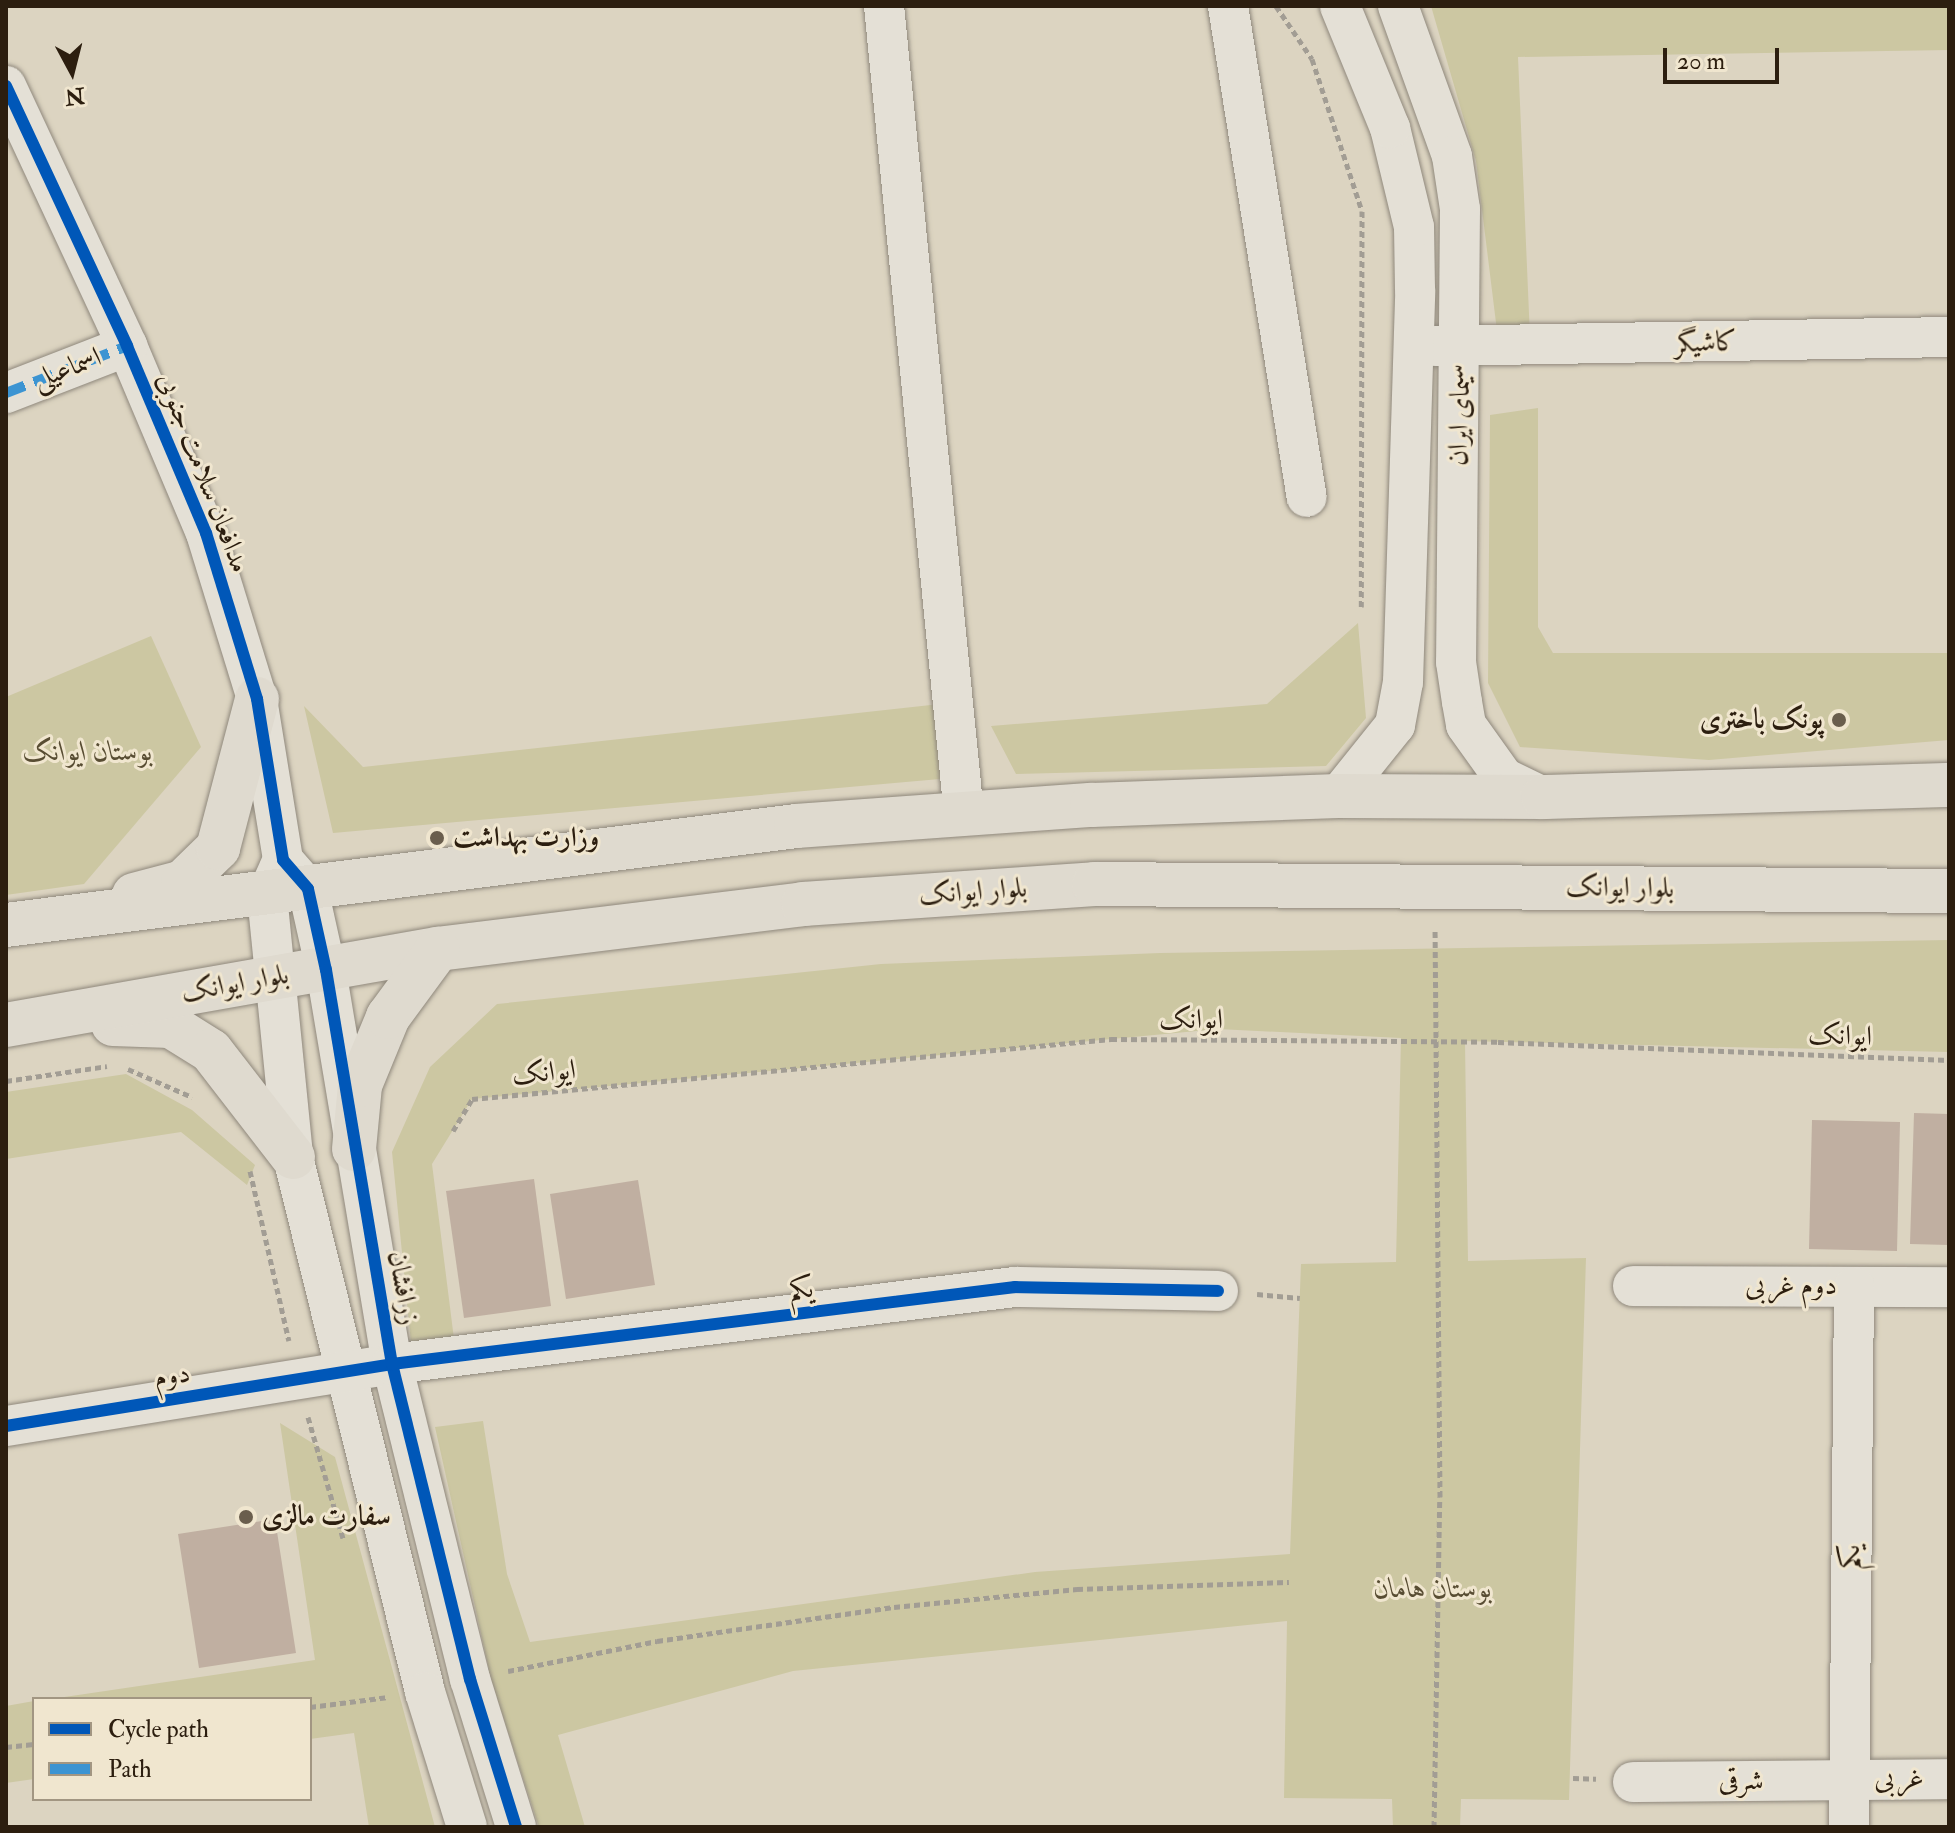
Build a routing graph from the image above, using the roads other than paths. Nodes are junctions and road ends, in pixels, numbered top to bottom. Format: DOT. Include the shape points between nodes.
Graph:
graph roads {
  1 [pos="884,6"];
  2 [pos="1228,6"];
  3 [pos="1340,6"];
  4 [pos="1398,6"];
  5 [pos="6,86"];
  6 [pos="1949,337"];
  7 [pos="1415,344"];
  8 [pos="127,346"];
  9 [pos="1462,350"];
  10 [pos="6,393"];
  11 [pos="1307,497"];
  12 [pos="257,699"];
  13 [pos="1949,785"];
  14 [pos="1338,796"];
  15 [pos="1543,797"];
  16 [pos="964,814"];
  17 [pos="286,882"];
  18 [pos="1949,891"];
  19 [pos="27,922"];
  20 [pos="438,949"];
  21 [pos="326,970"];
  22 [pos="271,975"];
  23 [pos="18,1023"];
  24 [pos="354,1149"];
  25 [pos="293,1157"];
  26 [pos="1633,1286"];
  27 [pos="1854,1287"];
  28 [pos="1949,1287"];
  29 [pos="1218,1291"];
  30 [pos="392,1364"];
  31 [pos="346,1373"];
  32 [pos="6,1426"];
  33 [pos="1949,1779"];
  34 [pos="1850,1780"];
  35 [pos="1633,1782"];
  36 [pos="467,1827"];
  37 [pos="516,1827"];
  38 [pos="1849,1827"];
  1 -- 16 [label="street"];
  2 -- 11 [label="street"];
  3 -- 7 [label="street, سیمای ایران" via="1390,128 1411,213"];
  4 -- 9 [label="street, سیمای ایران" via="1452,156 1460,209"];
  5 -- 8 [label="street, مدافعان سلامت جنوبی"];
  6 -- 9 [label="street, کاشیگر"];
  7 -- 9 [label="street, کاشیگر"];
  7 -- 14 [label="street, سیمای ایران" via="1403,682 1395,725"];
  8 -- 10 [label="street, اسماعیلی"];
  8 -- 12 [label="street, مدافعان سلامت جنوبی" via="206,533"];
  9 -- 15 [label="street, سیمای ایران" via="1456,647 1466,725 1504,778"];
  12 -- 17 [label="street, مدافعان سلامت جنوبی"];
  12 -- 19 [label="main road" via="218,848 183,882"];
  13 -- 15 [label="main road"];
  14 -- 15 [label="main road"];
  14 -- 16 [label="main road"];
  16 -- 17 [label="main road" via="796,826"];
  17 -- 19 [label="main road"];
  17 -- 21 [label="street, زرافشان"];
  17 -- 22 [label="street"];
  18 -- 20 [label="main road, بلوار ایوانک" via="1094,884 803,904"];
  20 -- 21 [label="main road, بلوار ایوانک"];
  20 -- 24 [label="main road" via="388,1017 366,1071"];
  21 -- 22 [label="main road, بلوار ایوانک"];
  21 -- 24 [label="street, زرافشان"];
  22 -- 23 [label="main road, بلوار ایوانک"];
  22 -- 25 [label="street"];
  23 -- 25 [label="main road" via="171,1026 211,1051"];
  24 -- 30 [label="street, زرافشان"];
  25 -- 31 [label="street"];
  26 -- 27 [label="street, دوم غربی"];
  27 -- 28 [label="street, دوم غربی"];
  27 -- 34 [label="street, یکم"];
  29 -- 30 [label="street, یکم" via="1015,1287"];
  30 -- 31 [label="street, یکم"];
  30 -- 37 [label="street, زرافشان" via="470,1679"];
  31 -- 32 [label="street, دوم"];
  31 -- 36 [label="street" via="425,1692"];
  33 -- 34 [label="street, غربی"];
  34 -- 35 [label="street, شرقی"];
  34 -- 38 [label="street, یکم"];
}
